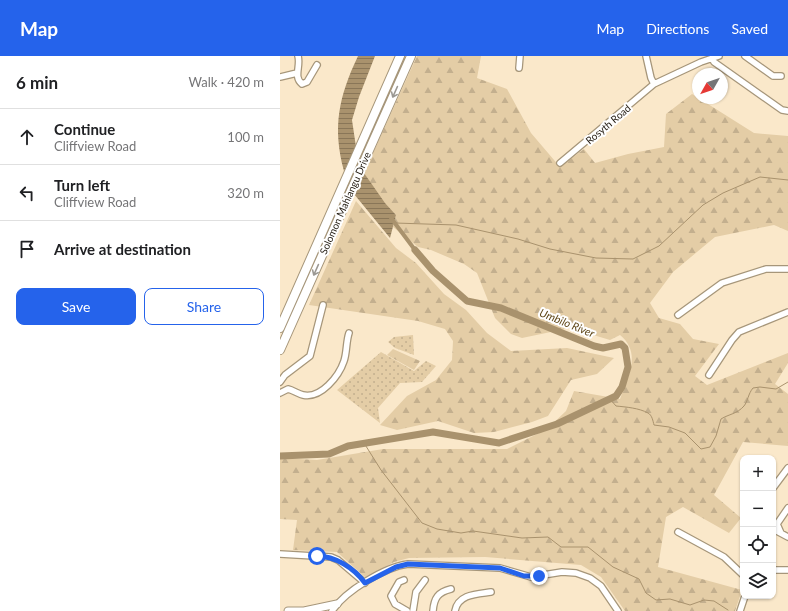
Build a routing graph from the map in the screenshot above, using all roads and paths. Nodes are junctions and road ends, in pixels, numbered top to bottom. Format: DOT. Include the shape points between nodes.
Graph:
graph roads {
  1 [pos="298,56"];
  2 [pos="400,56"];
  3 [pos="411,56"];
  4 [pos="520,56"];
  5 [pos="646,56"];
  6 [pos="719,56"];
  7 [pos="745,56"];
  8 [pos="712,58"];
  9 [pos="317,65"];
  10 [pos="519,68"];
  11 [pos="297,73"];
  12 [pos="781,76"];
  13 [pos="280,77"];
  14 [pos="654,84"];
  15 [pos="788,111"];
  16 [pos="560,163"];
  17 [pos="788,269"];
  18 [pos="323,305"];
  19 [pos="788,312"];
  20 [pos="678,315"];
  21 [pos="280,328"];
  22 [pos="349,333"];
  23 [pos="280,350"];
  24 [pos="709,375"];
  25 [pos="280,382"];
  26 [pos="280,393"];
  27 [pos="788,468"];
  28 [pos="776,484"];
  29 [pos="788,508"];
  30 [pos="776,530"];
  31 [pos="678,532"];
  32 [pos="781,533"];
  33 [pos="788,536"];
  34 [pos="280,554"];
  35 [pos="776,570"];
  36 [pos="788,570"];
  37 [pos="740,572"];
  38 [pos="404,580"];
  39 [pos="425,580"];
  40 [pos="365,583"];
  41 [pos="451,589"];
  42 [pos="491,592"];
  43 [pos="744,599"];
  44 [pos="339,606"];
  45 [pos="288,611"];
  46 [pos="304,611"];
  47 [pos="310,611"];
  48 [pos="332,611"];
  49 [pos="407,611"];
  50 [pos="412,611"];
  51 [pos="433,611"];
  52 [pos="455,611"];
  53 [pos="618,611"];
  54 [pos="740,611"];
  1 -- 11 [label="street" via="300,65"];
  2 -- 21 [label="highway, Solomon Mahlangu Drive"];
  3 -- 23 [label="highway, Solomon Mahlangu Drive, one-way"];
  4 -- 10 [label="street"];
  5 -- 14 [label="street"];
  6 -- 8 [label="street, Rosyth Road"];
  7 -- 12 [label="street" via="773,76"];
  8 -- 14 [label="street, Rosyth Road"];
  8 -- 15 [label="street" via="736,78 782,110"];
  9 -- 11 [label="street" via="305,84 300,82"];
  11 -- 13 [label="street"];
  14 -- 16 [label="street, Rosyth Road"];
  17 -- 20 [label="street" via="766,269 722,283"];
  18 -- 25 [label="street" via="310,356 285,375"];
  19 -- 24 [label="street" via="739,332"];
  22 -- 26 [label="street" via="343,364 326,387 305,396 288,389"];
  27 -- 28 [label="street"];
  29 -- 32 [label="street" via="776,524"];
  30 -- 32 [label="street"];
  31 -- 37 [label="street" via="722,556"];
  32 -- 33 [label="street"];
  34 -- 40 [label="street" via="331,557"];
  35 -- 36 [label="street"];
  38 -- 49 [label="street" via="398,582 391,596 395,604"];
  39 -- 50 [label="street" via="416,592"];
  40 -- 44 [label="street"];
  40 -- 53 [label="street" via="396,567 408,564 500,568 531,577 569,572 584,575 595,581"];
  41 -- 51 [label="street" via="437,595"];
  42 -- 52 [label="street" via="466,596 459,602"];
  43 -- 54 [label="street"];
  44 -- 46 [label="main road"];
  44 -- 48 [label="street"];
  45 -- 46 [label="main road"];
  46 -- 47 [label="main road"];
}
